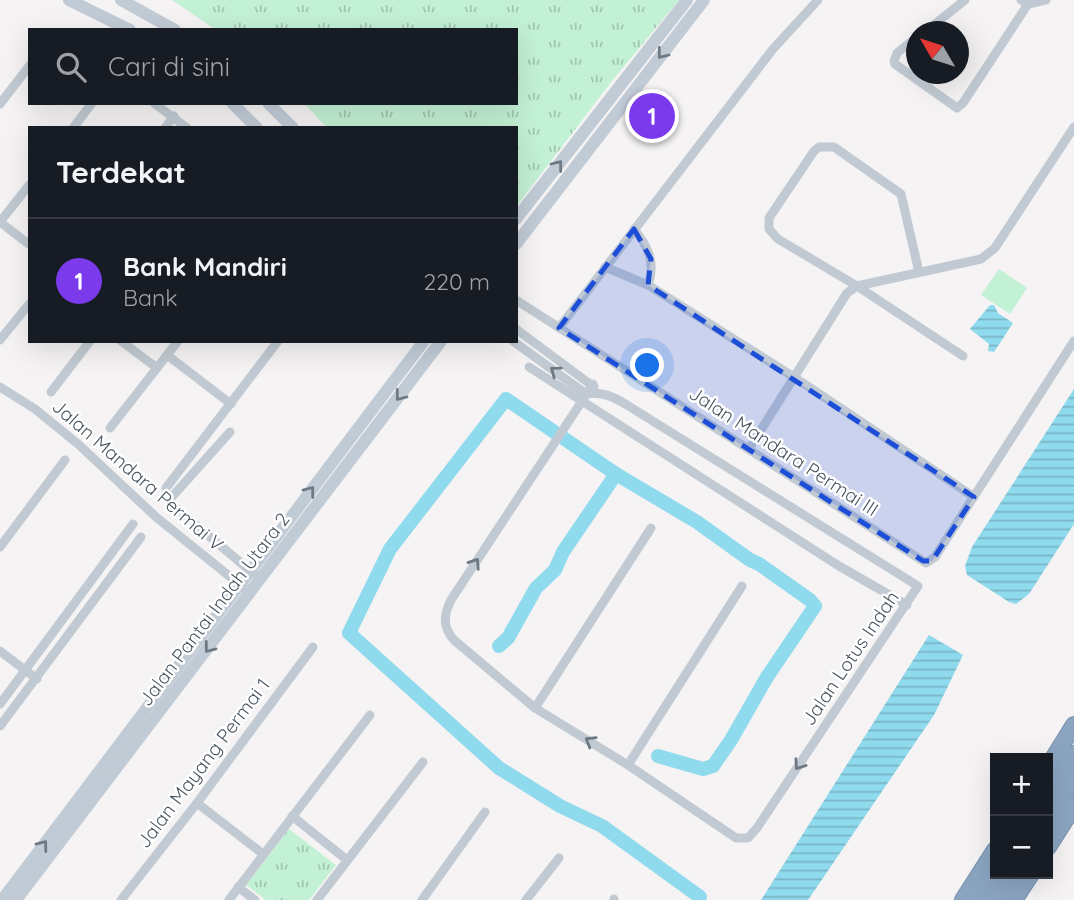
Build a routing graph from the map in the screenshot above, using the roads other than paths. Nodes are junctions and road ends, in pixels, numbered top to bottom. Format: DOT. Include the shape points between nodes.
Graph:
graph roads {
  1 [pos="68,0"];
  2 [pos="121,0"];
  3 [pos="687,0"];
  4 [pos="704,0"];
  5 [pos="818,0"];
  6 [pos="965,0"];
  7 [pos="1046,0"];
  8 [pos="1024,2"];
  9 [pos="939,21"];
  10 [pos="126,28"];
  11 [pos="171,28"];
  12 [pos="906,46"];
  13 [pos="28,68"];
  14 [pos="906,72"];
  15 [pos="923,84"];
  16 [pos="0,104"];
  17 [pos="90,105"];
  18 [pos="157,105"];
  19 [pos="234,105"];
  20 [pos="270,105"];
  21 [pos="174,116"];
  22 [pos="75,126"];
  23 [pos="166,126"];
  24 [pos="185,126"];
  25 [pos="255,126"];
  26 [pos="291,126"];
  27 [pos="1074,127"];
  28 [pos="28,187"];
  29 [pos="518,216"];
  30 [pos="0,222"];
  31 [pos="634,229"];
  32 [pos="518,241"];
  33 [pos="28,243"];
  34 [pos="604,267"];
  35 [pos="919,272"];
  36 [pos="648,285"];
  37 [pos="857,286"];
  38 [pos="518,300"];
  39 [pos="28,305"];
  40 [pos="559,328"];
  41 [pos="518,331"];
  42 [pos="0,340"];
  43 [pos="1074,341"];
  44 [pos="88,343"];
  45 [pos="124,343"];
  46 [pos="176,343"];
  47 [pos="277,343"];
  48 [pos="422,343"];
  49 [pos="439,343"];
  50 [pos="516,343"];
  51 [pos="167,355"];
  52 [pos="963,356"];
  53 [pos="529,367"];
  54 [pos="157,368"];
  55 [pos="794,377"];
  56 [pos="0,387"];
  57 [pos="51,392"];
  58 [pos="589,393"];
  59 [pos="231,404"];
  60 [pos="110,428"];
  61 [pos="230,432"];
  62 [pos="749,449"];
  63 [pos="65,460"];
  64 [pos="166,488"];
  65 [pos="974,497"];
  66 [pos="133,524"];
  67 [pos="651,528"];
  68 [pos="141,537"];
  69 [pos="0,547"];
  70 [pos="249,570"];
  71 [pos="261,580"];
  72 [pos="239,584"];
  73 [pos="742,586"];
  74 [pos="250,594"];
  75 [pos="907,605"];
  76 [pos="313,647"];
  77 [pos="0,652"];
  78 [pos="26,671"];
  79 [pos="37,679"];
  80 [pos="0,704"];
  81 [pos="535,708"];
  82 [pos="370,715"];
  83 [pos="1074,725"];
  84 [pos="0,726"];
  85 [pos="1074,754"];
  86 [pos="1053,758"];
  87 [pos="423,762"];
  88 [pos="628,765"];
  89 [pos="1074,779"];
  90 [pos="1053,787"];
  91 [pos="197,803"];
  92 [pos="1074,806"];
  93 [pos="485,812"];
  94 [pos="292,816"];
  95 [pos="1051,816"];
  96 [pos="1053,840"];
  97 [pos="263,853"];
  98 [pos="559,858"];
  99 [pos="990,858"];
  100 [pos="347,860"];
  101 [pos="995,879"];
  102 [pos="1011,879"];
  103 [pos="1028,879"];
  104 [pos="238,887"];
  105 [pos="321,899"];
  106 [pos="2,900"];
  107 [pos="16,900"];
  108 [pos="121,900"];
  109 [pos="229,900"];
  110 [pos="255,900"];
  111 [pos="422,900"];
  112 [pos="526,900"];
  113 [pos="963,900"];
  114 [pos="981,900"];
  115 [pos="997,900"];
  116 [pos="1014,900"];
  1 -- 10 [label="street"];
  2 -- 11 [label="street"];
  29 -- 3 [label="street, one-way"];
  4 -- 32 [label="street, one-way"];
  5 -- 31 [label="street" via="773,49"];
  6 -- 9 [label="street"];
  7 -- 8 [label="street"];
  8 -- 15 [label="street" via="957,108"];
  12 -- 14 [label="street" via="894,61"];
  13 -- 16 [label="street"];
  17 -- 22 [label="street"];
  18 -- 21 [label="street"];
  19 -- 25 [label="street"];
  20 -- 26 [label="street"];
  21 -- 23 [label="street"];
  21 -- 24 [label="street"];
  27 -- 35 [label="street" via="995,248 981,259"];
  28 -- 30 [label="street"];
  30 -- 33 [label="street"];
  31 -- 34 [label="street"];
  31 -- 36 [label="street" via="651,259"];
  34 -- 36 [label="street"];
  34 -- 40 [label="street"];
  35 -- 37 [label="street"];
  35 -- 37 [label="street" via="901,194 834,147 819,147 769,218 769,229 778,239"];
  36 -- 55 [label="street"];
  37 -- 52 [label="street"];
  37 -- 55 [label="street" via="847,293"];
  38 -- 40 [label="street, Jalan Mandara Permai III"];
  39 -- 42 [label="street"];
  40 -- 62 [label="street, Jalan Mandara Permai III"];
  41 -- 58 [label="street, Jalan Lotus Indah"];
  43 -- 65 [label="street"];
  44 -- 57 [label="street"];
  45 -- 54 [label="street"];
  46 -- 51 [label="street"];
  47 -- 59 [label="street"];
  70 -- 48 [label="street, Jalan Pantai Indah Utara 2, one-way"];
  49 -- 71 [label="street, Jalan Pantai Indah Utara 2, one-way"];
  58 -- 50 [label="street, Jalan Lotus Indah, one-way"];
  51 -- 54 [label="street"];
  51 -- 59 [label="street"];
  53 -- 58 [label="street"];
  54 -- 60 [label="street"];
  55 -- 62 [label="street"];
  55 -- 65 [label="street"];
  56 -- 72 [label="street, Jalan Mandara Permai V" via="78,444 156,517"];
  58 -- 75 [label="street" via="839,566"];
  58 -- 75 [label="street, Jalan Lotus Indah" via="627,405 918,586"];
  81 -- 58 [label="street, Jalan Lotus Indah, one-way" via="449,634 445,612"];
  59 -- 64 [label="street"];
  61 -- 70 [label="street" via="170,504"];
  62 -- 65 [label="street, Jalan Mandara Permai III" via="928,563"];
  63 -- 69 [label="street"];
  66 -- 78 [label="street"];
  67 -- 81 [label="street"];
  68 -- 79 [label="street"];
  70 -- 71 [label="street"];
  70 -- 72 [label="street, Jalan Pantai Indah Utara 2"];
  71 -- 74 [label="street, Jalan Pantai Indah Utara 2"];
  72 -- 74 [label="street, Jalan Mandara Permai V"];
  106 -- 72 [label="street, Jalan Pantai Indah Utara 2, one-way"];
  73 -- 88 [label="street"];
  74 -- 107 [label="street, Jalan Pantai Indah Utara 2, one-way"];
  75 -- 88 [label="street, Jalan Lotus Indah, one-way" via="748,838 736,838"];
  76 -- 91 [label="street, Jalan Mayang Permai 1"];
  77 -- 78 [label="street"];
  78 -- 79 [label="street"];
  78 -- 80 [label="street"];
  79 -- 84 [label="street"];
  88 -- 81 [label="street, Jalan Lotus Indah, one-way"];
  82 -- 94 [label="street"];
  83 -- 86 [label="highway"];
  85 -- 90 [label="highway"];
  87 -- 100 [label="street"];
  89 -- 95 [label="highway"];
  91 -- 97 [label="street"];
  91 -- 108 [label="street, Jalan Mayang Permai 1"];
  92 -- 96 [label="highway"];
  93 -- 111 [label="street"];
  94 -- 97 [label="street"];
  94 -- 100 [label="street"];
  97 -- 104 [label="street"];
  98 -- 112 [label="street"];
  99 -- 113 [label="highway"];
  100 -- 105 [label="street"];
  101 -- 114 [label="highway"];
  102 -- 115 [label="highway"];
  103 -- 116 [label="highway"];
  104 -- 109 [label="street"];
  104 -- 110 [label="street"];
}
